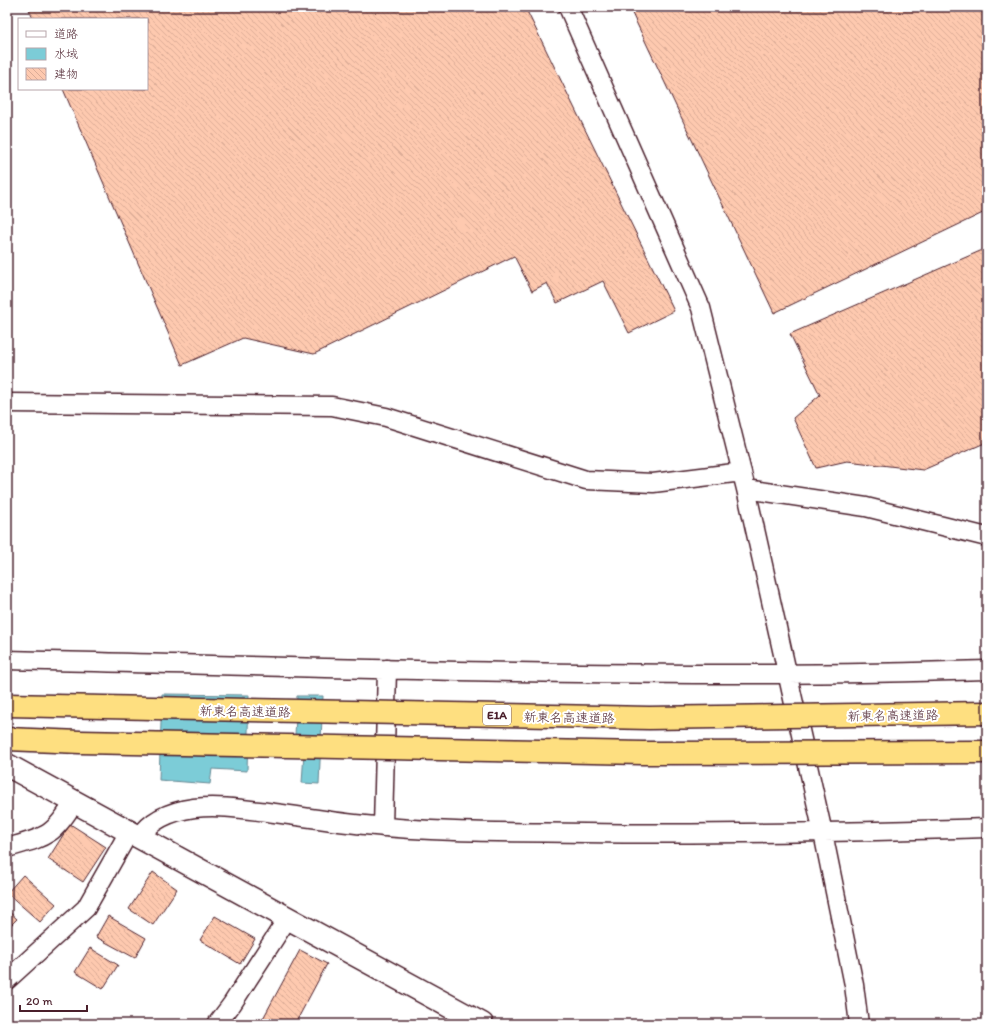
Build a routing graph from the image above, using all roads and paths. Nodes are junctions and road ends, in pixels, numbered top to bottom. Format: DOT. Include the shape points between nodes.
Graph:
graph roads {
  1 [pos="568,7"];
  2 [pos="7,403"];
  3 [pos="744,481"];
  4 [pos="987,537"];
  5 [pos="7,660"];
  6 [pos="387,669"];
  7 [pos="987,670"];
  8 [pos="787,674"];
  9 [pos="7,705"];
  10 [pos="987,713"];
  11 [pos="7,739"];
  12 [pos="987,752"];
  13 [pos="7,765"];
  14 [pos="74,802"];
  15 [pos="383,827"];
  16 [pos="987,828"];
  17 [pos="823,833"];
  18 [pos="134,835"];
  19 [pos="7,848"];
  20 [pos="287,919"];
  21 [pos="7,980"];
  22 [pos="217,1024"];
  23 [pos="482,1024"];
  24 [pos="859,1024"];
  1 -- 3 [label="street" via="701,308"];
  2 -- 3 [label="street" via="332,406 386,417 586,480 652,483"];
  3 -- 4 [label="street" via="866,507"];
  3 -- 8 [label="street"];
  5 -- 6 [label="street"];
  6 -- 8 [label="street" via="616,674"];
  6 -- 15 [label="street"];
  7 -- 8 [label="street"];
  8 -- 17 [label="street"];
  9 -- 10 [label="highway, 新東名高速道路 / E1A, bridge" via="649,718"];
  11 -- 12 [label="highway, bridge" via="635,753"];
  13 -- 14 [label="street"];
  14 -- 18 [label="street"];
  14 -- 19 [label="street" via="54,830 38,839"];
  15 -- 17 [label="street" via="478,832"];
  15 -- 18 [label="street" via="245,809 193,808 163,816"];
  16 -- 17 [label="street"];
  17 -- 24 [label="street" via="854,985"];
  18 -- 20 [label="street"];
  18 -- 21 [label="street" via="86,908"];
  20 -- 22 [label="street"];
  20 -- 23 [label="street"];
}
